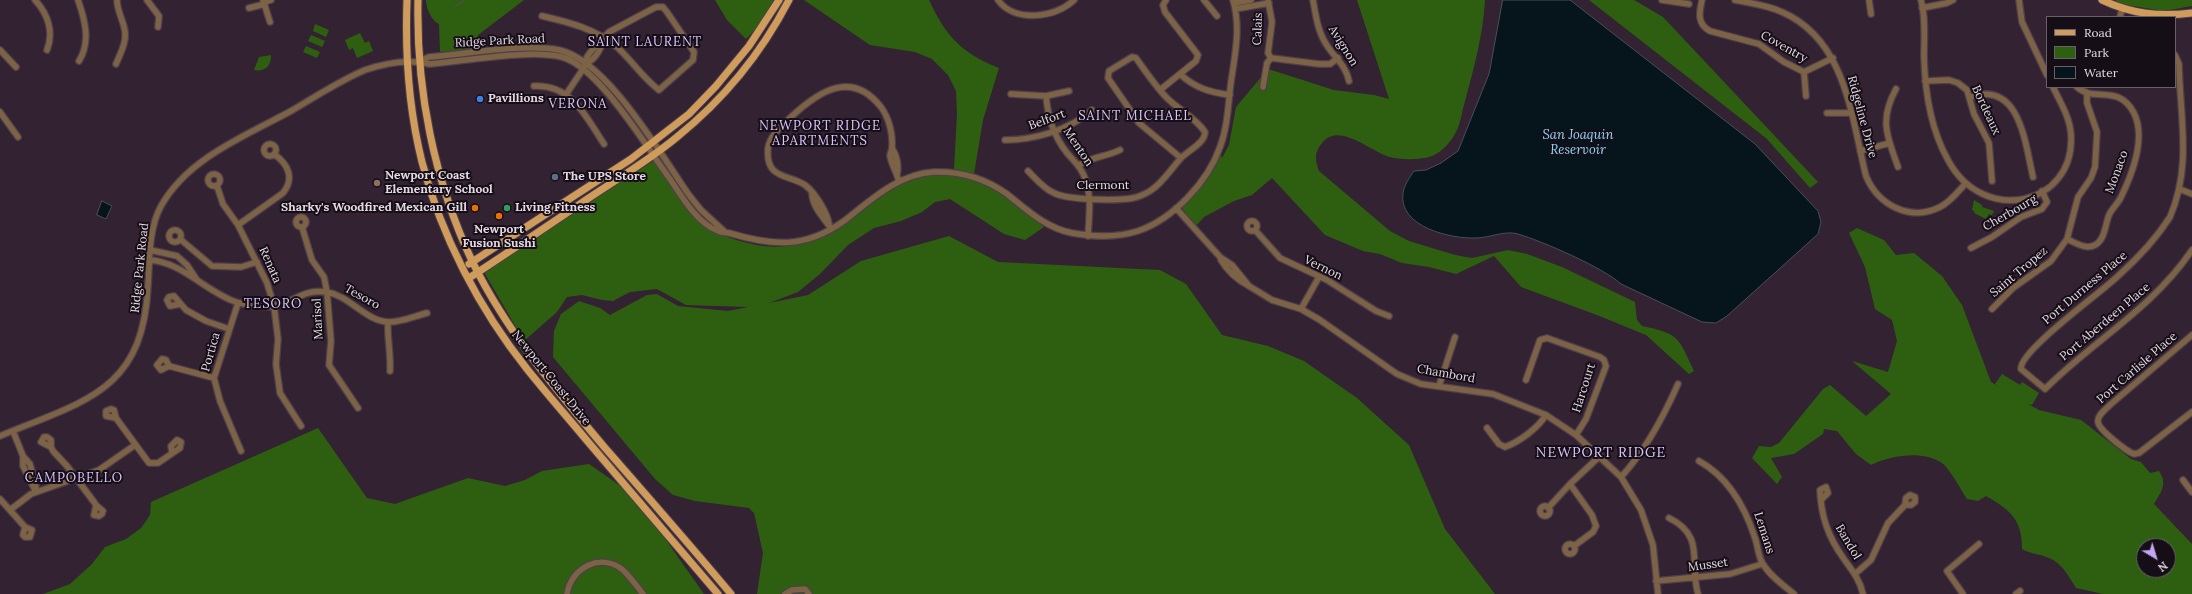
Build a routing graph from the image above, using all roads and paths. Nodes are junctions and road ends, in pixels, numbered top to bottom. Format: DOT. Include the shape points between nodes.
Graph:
graph roads {
  1 [pos="36,0"];
  2 [pos="78,0"];
  3 [pos="117,0"];
  4 [pos="147,0"];
  5 [pos="271,0"];
  6 [pos="408,0"];
  7 [pos="418,0"];
  8 [pos="778,0"];
  9 [pos="789,0"];
  10 [pos="998,0"];
  11 [pos="1074,0"];
  12 [pos="1166,0"];
  13 [pos="1204,0"];
  14 [pos="1313,0"];
  15 [pos="1702,0"];
  16 [pos="1735,0"];
  17 [pos="1869,0"];
  18 [pos="1921,0"];
  19 [pos="1953,0"];
  20 [pos="2019,0"];
  21 [pos="2102,0"];
  22 [pos="1666,1"];
  23 [pos="264,2"];
  24 [pos="1253,2"];
  25 [pos="1268,2"];
  26 [pos="1234,4"];
  27 [pos="1689,4"];
  28 [pos="249,8"];
  29 [pos="1922,8"];
  30 [pos="2122,9"];
  31 [pos="2192,13"];
  32 [pos="1871,14"];
  33 [pos="542,16"];
  34 [pos="1217,16"];
  35 [pos="2120,16"];
  36 [pos="270,22"];
  37 [pos="158,27"];
  38 [pos="604,38"];
  39 [pos="0,50"];
  40 [pos="47,50"];
  41 [pos="2176,57"];
  42 [pos="1271,58"];
  43 [pos="1338,58"];
  44 [pos="1833,58"];
  45 [pos="79,61"];
  46 [pos="419,61"];
  47 [pos="408,62"];
  48 [pos="588,63"];
  49 [pos="116,64"];
  50 [pos="2045,65"];
  51 [pos="16,67"];
  52 [pos="584,69"];
  53 [pos="1804,72"];
  54 [pos="1180,74"];
  55 [pos="1349,81"];
  56 [pos="1926,81"];
  57 [pos="534,86"];
  58 [pos="1263,87"];
  59 [pos="2053,88"];
  60 [pos="2078,88"];
  61 [pos="1896,89"];
  62 [pos="1160,90"];
  63 [pos="1069,91"];
  64 [pos="567,94"];
  65 [pos="1010,94"];
  66 [pos="2087,94"];
  67 [pos="1230,95"];
  68 [pos="1046,96"];
  69 [pos="1806,96"];
  70 [pos="1970,97"];
  71 [pos="1092,110"];
  72 [pos="0,112"];
  73 [pos="1827,113"];
  74 [pos="1851,113"];
  75 [pos="1054,131"];
  76 [pos="18,137"];
  77 [pos="1005,140"];
  78 [pos="1890,143"];
  79 [pos="604,144"];
  80 [pos="650,146"];
  81 [pos="1120,150"];
  82 [pos="1860,151"];
  83 [pos="655,153"];
  84 [pos="274,154"];
  85 [pos="1181,158"];
  86 [pos="1079,165"];
  87 [pos="1898,167"];
  88 [pos="1028,172"];
  89 [pos="2033,177"];
  90 [pos="1992,181"];
  91 [pos="899,182"];
  92 [pos="1965,184"];
  93 [pos="217,186"];
  94 [pos="2182,190"];
  95 [pos="2042,191"];
  96 [pos="2192,194"];
  97 [pos="1090,198"];
  98 [pos="1176,208"];
  99 [pos="238,225"];
  100 [pos="302,227"];
  101 [pos="830,227"];
  102 [pos="1255,230"];
  103 [pos="1088,236"];
  104 [pos="180,239"];
  105 [pos="2067,239"];
  106 [pos="1971,248"];
  107 [pos="150,250"];
  108 [pos="2192,250"];
  109 [pos="177,256"];
  110 [pos="150,260"];
  111 [pos="257,262"];
  112 [pos="473,262"];
  113 [pos="172,267"];
  114 [pos="463,267"];
  115 [pos="478,272"];
  116 [pos="1319,277"];
  117 [pos="469,278"];
  118 [pos="198,281"];
  119 [pos="328,292"];
  120 [pos="238,303"];
  121 [pos="180,304"];
  122 [pos="274,306"];
  123 [pos="1301,309"];
  124 [pos="1992,309"];
  125 [pos="427,312"];
  126 [pos="1389,316"];
  127 [pos="388,322"];
  128 [pos="228,328"];
  129 [pos="2192,335"];
  130 [pos="1455,337"];
  131 [pos="169,366"];
  132 [pos="390,371"];
  133 [pos="214,378"];
  134 [pos="1526,380"];
  135 [pos="1678,384"];
  136 [pos="1439,386"];
  137 [pos="2045,389"];
  138 [pos="358,408"];
  139 [pos="2192,412"];
  140 [pos="1546,415"];
  141 [pos="116,418"];
  142 [pos="301,426"];
  143 [pos="1487,428"];
  144 [pos="13,431"];
  145 [pos="1576,435"];
  146 [pos="0,436"];
  147 [pos="135,445"];
  148 [pos="51,447"];
  149 [pos="241,451"];
  150 [pos="172,452"];
  151 [pos="1600,456"];
  152 [pos="1698,461"];
  153 [pos="1621,477"];
  154 [pos="76,478"];
  155 [pos="2183,480"];
  156 [pos="1570,484"];
  157 [pos="36,492"];
  158 [pos="2192,492"];
  159 [pos="0,499"];
  160 [pos="1822,499"];
  161 [pos="96,505"];
  162 [pos="1905,505"];
  163 [pos="1548,508"];
  164 [pos="10,510"];
  165 [pos="1669,518"];
  166 [pos="25,527"];
  167 [pos="1979,544"];
  168 [pos="1574,546"];
  169 [pos="1762,564"];
  170 [pos="1855,574"];
  171 [pos="1696,579"];
  172 [pos="1656,581"];
  173 [pos="567,594"];
  174 [pos="643,594"];
  175 [pos="718,594"];
  176 [pos="731,594"];
  177 [pos="785,594"];
  178 [pos="809,594"];
  179 [pos="1658,594"];
  180 [pos="1698,594"];
  181 [pos="1794,594"];
  182 [pos="1863,594"];
  183 [pos="1963,594"];
  1 -- 40 [label="street" via="46,13 49,23 50,41"];
  2 -- 45 [label="street" via="86,39 85,51"];
  3 -- 49 [label="street" via="125,34"];
  4 -- 37 [label="street" via="159,16"];
  5 -- 23 [label="street"];
  6 -- 47 [label="main road, Newport Coast Drive"];
  7 -- 46 [label="main road, Newport Coast Drive"];
  8 -- 80 [label="main road" via="749,46 716,86 689,114"];
  9 -- 83 [label="main road" via="760,48 742,71 699,117"];
  10 -- 11 [label="street" via="1024,15 1038,16 1055,12"];
  12 -- 54 [label="street" via="1164,9 1197,51 1198,58"];
  13 -- 34 [label="street"];
  14 -- 43 [label="street, Avignon" via="1318,27 1328,48"];
  15 -- 53 [label="street, Coventry" via="1699,16 1707,29 1759,44 1784,62"];
  16 -- 44 [label="street, Ridgeline Drive" via="1766,7 1792,17 1817,36"];
  17 -- 32 [label="street"];
  18 -- 29 [label="street"];
  19 -- 29 [label="street"];
  20 -- 50 [label="street" via="2022,22"];
  21 -- 30 [label="main road"];
  22 -- 27 [label="street"];
  23 -- 28 [label="street"];
  23 -- 36 [label="street"];
  24 -- 25 [label="street"];
  24 -- 26 [label="street"];
  25 -- 42 [label="street, Calais" via="1272,22 1268,53"];
  26 -- 67 [label="street" via="1236,39"];
  29 -- 56 [label="street"];
  30 -- 31 [label="main road" via="2140,14"];
  30 -- 35 [label="street"];
  33 -- 38 [label="street" via="573,23"];
  38 -- 38 [label="street" via="618,48 645,80 659,90 693,60 694,52 663,7 656,7 624,23"];
  38 -- 48 [label="street" via="603,44"];
  39 -- 51 [label="street"];
  41 -- 94 [label="street, Port Durness Place" via="2188,139 2188,157"];
  42 -- 43 [label="street" via="1319,64 1330,64"];
  42 -- 58 [label="street" via="1267,63"];
  43 -- 55 [label="street, Avignon" via="1347,72"];
  44 -- 53 [label="street, Coventry"];
  44 -- 74 [label="street, Ridgeline Drive"];
  46 -- 47 [label="street, Ridge Park Road"];
  46 -- 48 [label="street, Ridge Park Road" via="429,57 542,48 565,52"];
  46 -- 52 [label="street, Ridge Park Road" via="430,64 544,55 563,58"];
  46 -- 112 [label="main road, Newport Coast Drive" via="434,155 444,191"];
  47 -- 107 [label="street, Ridge Park Road" via="374,67 357,74 202,161 179,181 161,206 154,223"];
  47 -- 114 [label="main road, Newport Coast Drive" via="410,92 422,163 445,228"];
  48 -- 52 [label="street"];
  48 -- 80 [label="street, Ridge Park Road" via="614,92"];
  52 -- 64 [label="street"];
  52 -- 80 [label="street, Ridge Park Road"];
  53 -- 69 [label="street"];
  54 -- 62 [label="street"];
  54 -- 67 [label="street" via="1206,92"];
  56 -- 70 [label="street, Bordeaux" via="1953,81 1963,86"];
  56 -- 92 [label="street" via="1930,108 1942,149 1953,170"];
  57 -- 64 [label="street" via="553,87"];
  59 -- 95 [label="street" via="2067,116 2071,142 2068,159 2060,173"];
  60 -- 66 [label="street"];
  61 -- 78 [label="street" via="1886,115 1886,130"];
  62 -- 85 [label="street, Clermont" via="1193,117 1205,132 1203,139"];
  62 -- 85 [label="street" via="1136,58 1129,57 1109,71 1108,78 1139,123"];
  63 -- 68 [label="street"];
  64 -- 79 [label="street" via="580,108"];
  65 -- 68 [label="street"];
  66 -- 105 [label="street, Saint Tropez" via="2087,103 2097,132 2095,167 2078,197"];
  66 -- 105 [label="street, Monaco" via="2113,95 2128,104 2136,119 2137,151 2124,190 2110,213 2100,241 2094,246 2086,247"];
  67 -- 98 [label="street" via="1226,129 1220,149 1210,169"];
  68 -- 75 [label="street, Menton" via="1048,114"];
  70 -- 89 [label="street" via="1991,93 2010,106 2024,132"];
  70 -- 90 [label="street, Bordeaux" via="1974,114 1989,143"];
  71 -- 75 [label="street, Belfort" via="1082,118"];
  72 -- 76 [label="street"];
  73 -- 74 [label="street"];
  74 -- 82 [label="street, Ridgeline Drive"];
  75 -- 77 [label="street, Belfort" via="1027,139"];
  75 -- 86 [label="street, Menton" via="1067,153"];
  78 -- 82 [label="street"];
  78 -- 87 [label="street"];
  80 -- 83 [label="street, Ridge Park Road"];
  80 -- 112 [label="main road"];
  81 -- 86 [label="street" via="1113,154 1096,156"];
  82 -- 92 [label="street, Ridgeline Drive" via="1866,176 1873,190 1884,202 1899,210 1912,213 1931,210 1947,203"];
  83 -- 101 [label="street, Ridge Park Road" via="693,200 725,232 775,244 811,237"];
  83 -- 115 [label="main road"];
  84 -- 99 [label="street" via="285,163 289,173 289,186"];
  85 -- 97 [label="street, Clermont" via="1163,181 1150,191 1134,198"];
  86 -- 97 [label="street, Menton"];
  88 -- 97 [label="street, Clermont" via="1054,194"];
  91 -- 101 [label="street"];
  91 -- 101 [label="street" via="890,154 891,134 886,114 877,103 863,93 848,88 822,92 774,134 768,154 771,165 780,175 800,182 812,193 815,204"];
  91 -- 103 [label="street" via="932,172 985,181 1047,224 1068,233"];
  92 -- 95 [label="street" via="1984,196 2003,201 2023,199"];
  93 -- 99 [label="street, Renata" via="223,204"];
  94 -- 96 [label="street"];
  94 -- 137 [label="street, Port Durness Place" via="2166,222 2134,261 2102,291 2049,333 2024,359 2021,369"];
  95 -- 106 [label="street, Cherbourg" via="2047,202 2042,209 2021,217"];
  97 -- 103 [label="street, Menton"];
  98 -- 103 [label="street" via="1160,220 1137,231 1108,237"];
  98 -- 123 [label="street, Chambord" via="1220,258 1227,270 1272,300"];
  99 -- 111 [label="street, Renata"];
  100 -- 119 [label="street, Marisol" via="312,260 324,277"];
  102 -- 116 [label="street, Vernon" via="1280,258"];
  104 -- 111 [label="street" via="212,266 241,267"];
  105 -- 124 [label="street, Saint Tropez" via="2051,261 2018,284"];
  107 -- 109 [label="street"];
  107 -- 110 [label="street, Ridge Park Road"];
  108 -- 137 [label="street, Port Aberdeen Place" via="2156,294 2072,363"];
  109 -- 113 [label="street"];
  109 -- 118 [label="street, Tesoro"];
  110 -- 113 [label="street, Tesoro"];
  110 -- 144 [label="street, Ridge Park Road" via="144,327 135,350 122,371 89,398"];
  111 -- 122 [label="street, Renata"];
  112 -- 114 [label="main road"];
  112 -- 115 [label="main road, Newport Coast Drive"];
  113 -- 118 [label="street, Tesoro"];
  114 -- 117 [label="main road, Newport Coast Drive"];
  115 -- 117 [label="main road"];
  115 -- 176 [label="main road, Newport Coast Drive" via="498,308 543,373"];
  116 -- 123 [label="street"];
  116 -- 126 [label="street, Vernon"];
  117 -- 175 [label="main road, Newport Coast Drive" via="503,336 526,368"];
  118 -- 120 [label="street, Tesoro" via="215,293"];
  119 -- 122 [label="street, Tesoro" via="308,292"];
  119 -- 127 [label="street, Tesoro" via="345,297 367,314"];
  119 -- 138 [label="street, Marisol" via="331,341 329,365"];
  120 -- 122 [label="street, Tesoro"];
  120 -- 128 [label="street, Portica"];
  121 -- 128 [label="street" via="206,321"];
  122 -- 142 [label="street, Renata" via="280,393"];
  123 -- 136 [label="street, Chambord" via="1397,374 1421,384"];
  125 -- 127 [label="street, Tesoro" via="405,320"];
  127 -- 132 [label="street"];
  128 -- 133 [label="street, Portica"];
  129 -- 139 [label="street, Port Carlisle Place" via="2104,411 2098,422 2102,429 2134,454 2139,453"];
  130 -- 136 [label="street"];
  131 -- 133 [label="street"];
  133 -- 149 [label="street, Portica" via="220,401"];
  134 -- 145 [label="street, Harcourt" via="1537,345 1540,340 1547,338 1604,360 1606,366 1586,420"];
  135 -- 153 [label="street" via="1653,435"];
  136 -- 140 [label="street, Chambord" via="1492,394"];
  140 -- 143 [label="street" via="1541,423 1505,447 1499,444"];
  140 -- 145 [label="street, Chambord"];
  141 -- 147 [label="street"];
  144 -- 146 [label="street, Ridge Park Road"];
  144 -- 157 [label="street" via="23,456 23,466 29,470"];
  145 -- 151 [label="street, Chambord"];
  147 -- 150 [label="street" via="146,461 152,464 158,463"];
  147 -- 154 [label="street" via="99,470"];
  148 -- 154 [label="street"];
  151 -- 153 [label="street, Chambord"];
  151 -- 156 [label="street"];
  152 -- 169 [label="street, Lemans" via="1720,476 1740,502 1750,520"];
  153 -- 172 [label="street, Chambord" via="1635,499 1648,528 1653,545"];
  154 -- 157 [label="street"];
  154 -- 161 [label="street"];
  155 -- 158 [label="street"];
  156 -- 163 [label="street"];
  156 -- 168 [label="street" via="1592,515 1596,526 1593,532"];
  157 -- 164 [label="street"];
  159 -- 164 [label="street"];
  160 -- 170 [label="street, Bandol" via="1824,522 1837,549"];
  162 -- 170 [label="street" via="1888,523 1871,560"];
  164 -- 166 [label="street"];
  165 -- 171 [label="street" via="1686,528 1692,538"];
  167 -- 183 [label="street" via="1947,571"];
  169 -- 171 [label="street, Musset" via="1730,574"];
  169 -- 181 [label="street, Lemans"];
  170 -- 182 [label="street, Bandol" via="1860,581"];
  171 -- 172 [label="street, Musset"];
  171 -- 180 [label="street"];
  172 -- 179 [label="street, Chambord"];
  173 -- 174 [label="street" via="571,580 578,571 586,565 605,562 623,571"];
  177 -- 178 [label="street" via="792,590 805,589"];
}
